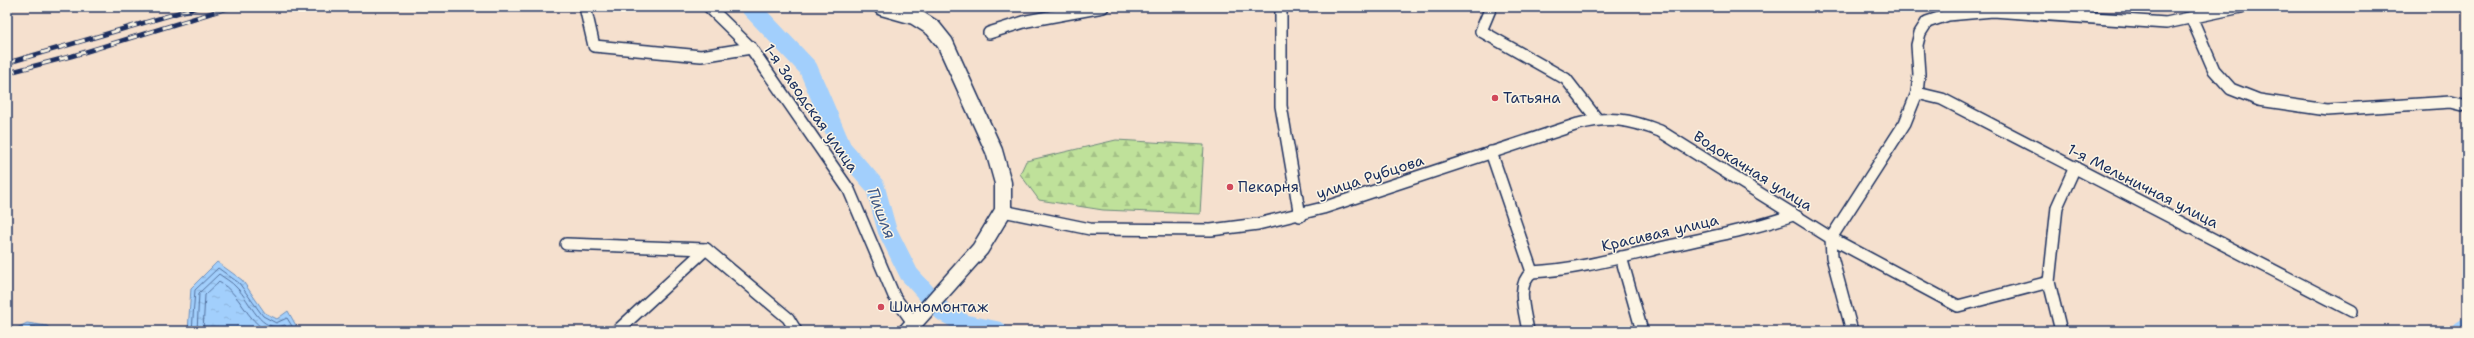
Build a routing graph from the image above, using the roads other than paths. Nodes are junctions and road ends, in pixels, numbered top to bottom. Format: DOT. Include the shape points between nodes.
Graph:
graph roads {
  1 [pos="585,7"];
  2 [pos="709,7"];
  3 [pos="882,7"];
  4 [pos="1103,7"];
  5 [pos="1281,7"];
  6 [pos="1491,7"];
  7 [pos="2241,7"];
  8 [pos="2192,19"];
  9 [pos="989,33"];
  10 [pos="751,48"];
  11 [pos="1917,93"];
  12 [pos="2467,106"];
  13 [pos="1597,119"];
  14 [pos="1491,152"];
  15 [pos="2075,167"];
  16 [pos="1003,211"];
  17 [pos="1793,215"];
  18 [pos="1300,216"];
  19 [pos="1831,238"];
  20 [pos="566,244"];
  21 [pos="706,250"];
  22 [pos="1621,257"];
  23 [pos="1532,272"];
  24 [pos="2049,282"];
  25 [pos="2352,311"];
  26 [pos="915,323"];
  27 [pos="617,331"];
  28 [pos="796,331"];
  29 [pos="1528,331"];
  30 [pos="1642,331"];
  31 [pos="1852,331"];
  32 [pos="2061,331"];
  1 -- 10 [label="street" via="594,46 701,56"];
  2 -- 10 [label="street, 1-я Заводская улица"];
  3 -- 16 [label="main road" via="914,16 932,28 945,43 994,151 1003,183"];
  4 -- 9 [label="street" via="1027,21"];
  5 -- 18 [label="street" via="1281,106"];
  6 -- 13 [label="street" via="1481,31 1566,79"];
  7 -- 8 [label="street"];
  8 -- 11 [label="street" via="2166,24 1992,12 1948,15 1927,22 1920,33 1917,45"];
  8 -- 12 [label="street" via="2214,70 2231,89 2259,100 2328,110 2443,103"];
  10 -- 26 [label="street, 1-я Заводская улица" via="849,190 894,296"];
  11 -- 15 [label="street, 1-я Мельничная улица" via="1942,99"];
  11 -- 19 [label="street" via="1905,123"];
  13 -- 14 [label="street, улица Рубцова"];
  13 -- 17 [label="street, Водокачная улица" via="1632,120 1660,131"];
  14 -- 18 [label="street, улица Рубцова"];
  14 -- 23 [label="street"];
  15 -- 24 [label="street" via="2057,208"];
  15 -- 25 [label="street, 1-я Мельничная улица"];
  16 -- 18 [label="street, улица Рубцова" via="1090,229 1211,230"];
  16 -- 26 [label="main road" via="980,249"];
  17 -- 19 [label="street, Водокачная улица"];
  17 -- 22 [label="street, Красивая улица" via="1765,225"];
  19 -- 24 [label="street, Водокачная улица" via="1958,306"];
  19 -- 31 [label="street" via="1832,257"];
  20 -- 21 [label="street"];
  21 -- 27 [label="street"];
  21 -- 28 [label="street" via="788,318"];
  22 -- 23 [label="street, Красивая улица" via="1555,271"];
  22 -- 30 [label="street"];
  23 -- 29 [label="street" via="1525,277 1522,289"];
  24 -- 32 [label="street"];
}
